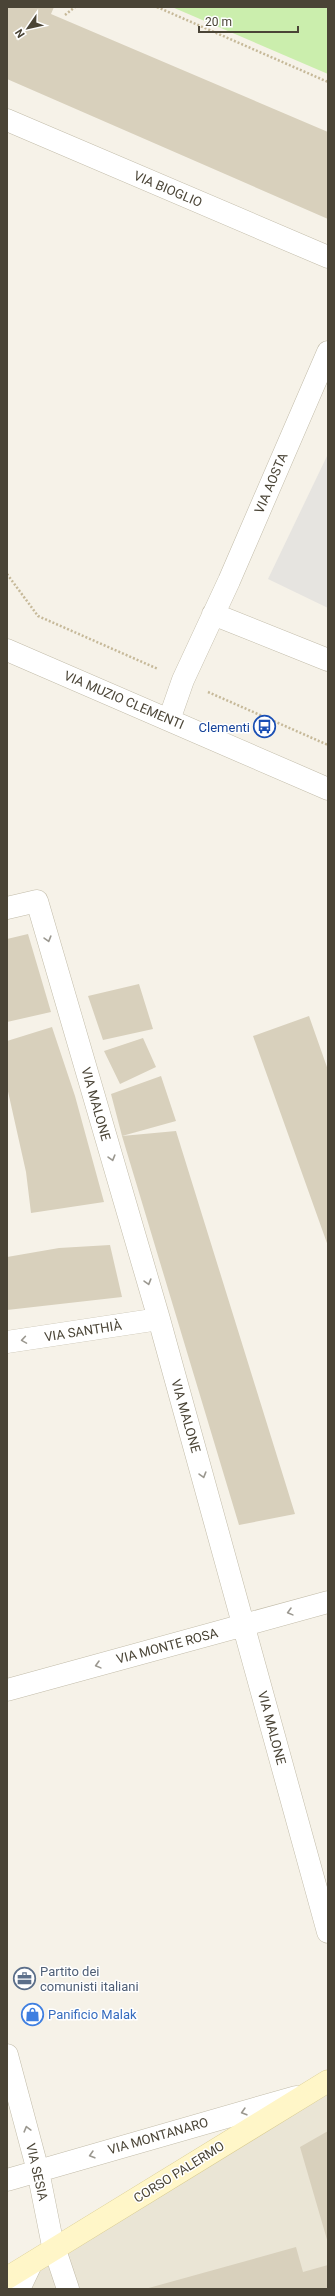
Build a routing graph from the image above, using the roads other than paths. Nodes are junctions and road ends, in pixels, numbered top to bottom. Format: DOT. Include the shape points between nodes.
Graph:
graph roads {
  1 [pos="7,120"];
  2 [pos="328,257"];
  3 [pos="328,352"];
  4 [pos="213,614"];
  5 [pos="7,650"];
  6 [pos="328,660"];
  7 [pos="169,720"];
  8 [pos="328,789"];
  9 [pos="7,908"];
  10 [pos="159,1319"];
  11 [pos="7,1342"];
  12 [pos="328,1602"];
  13 [pos="244,1625"];
  14 [pos="7,1690"];
  15 [pos="328,1932"];
  16 [pos="7,2055"];
  17 [pos="328,2081"];
  18 [pos="309,2093"];
  19 [pos="38,2171"];
  20 [pos="7,2180"];
  21 [pos="54,2249"];
  22 [pos="30,2264"];
  23 [pos="7,2278"];
  24 [pos="19,2289"];
  25 [pos="68,2289"];
  1 -- 2 [label="street, VIA BIOGLIO"];
  3 -- 4 [label="street, VIA AOSTA"];
  4 -- 6 [label="street"];
  4 -- 7 [label="street, VIA AOSTA" via="183,680"];
  5 -- 7 [label="street, VIA MUZIO CLEMENTI"];
  7 -- 8 [label="street, VIA MUZIO CLEMENTI"];
  9 -- 10 [label="street, VIA MALONE, one-way" via="37,901"];
  10 -- 11 [label="street, VIA SANTHIÀ, one-way"];
  10 -- 13 [label="street, VIA MALONE, one-way"];
  12 -- 13 [label="street, VIA MONTE ROSA, one-way"];
  13 -- 14 [label="street, VIA MONTE ROSA, one-way"];
  13 -- 15 [label="street, VIA MALONE"];
  19 -- 16 [label="street, VIA SESIA, one-way"];
  17 -- 18 [label="main road, CORSO PALERMO"];
  18 -- 19 [label="street, VIA MONTANARO, one-way"];
  18 -- 21 [label="main road, CORSO PALERMO"];
  19 -- 20 [label="street, VIA MONTANARO"];
  19 -- 21 [label="street, VIA SESIA"];
  21 -- 22 [label="main road, CORSO PALERMO"];
  21 -- 25 [label="street, VIA SESIA"];
  22 -- 23 [label="main road, CORSO PALERMO"];
  22 -- 24 [label="street"];
}
